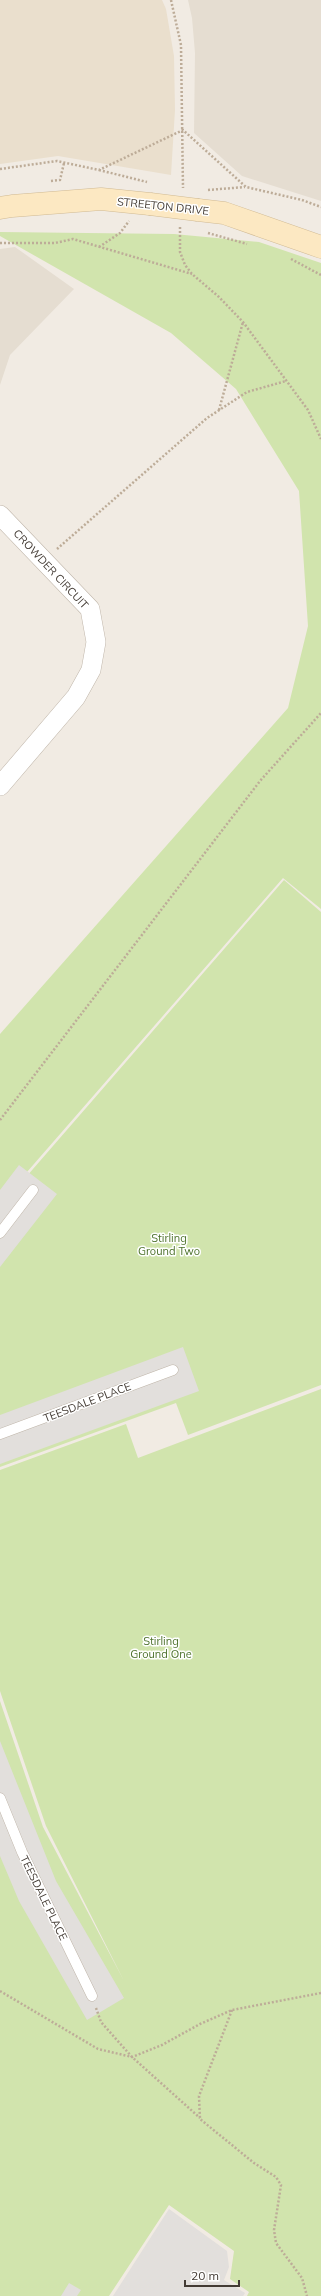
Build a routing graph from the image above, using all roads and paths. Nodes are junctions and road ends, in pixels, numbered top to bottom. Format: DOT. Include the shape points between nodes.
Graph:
graph roads {
  1 [pos="64,162"];
  2 [pos="0,169"];
  3 [pos="99,170"];
  4 [pos="45,182"];
  5 [pos="246,187"];
  6 [pos="152,194"];
  7 [pos="199,200"];
  8 [pos="321,207"];
  9 [pos="0,208"];
  10 [pos="135,222"];
  11 [pos="202,231"];
  12 [pos="0,243"];
  13 [pos="252,246"];
  14 [pos="321,247"];
  15 [pos="99,248"];
  16 [pos="285,256"];
  17 [pos="192,274"];
  18 [pos="321,275"];
  19 [pos="243,322"];
  20 [pos="286,381"];
  21 [pos="219,410"];
  22 [pos="0,516"];
  23 [pos="45,560"];
  24 [pos="321,712"];
  25 [pos="0,786"];
  26 [pos="0,1120"];
  27 [pos="33,1190"];
  28 [pos="0,1233"];
  29 [pos="173,1370"];
  30 [pos="0,1434"];
  31 [pos="0,1798"];
  32 [pos="0,1991"];
  33 [pos="321,1993"];
  34 [pos="92,1996"];
  35 [pos="232,2010"];
  36 [pos="132,2057"];
  37 [pos="200,2119"];
  38 [pos="307,2296"];
  1 -- 2 [label="path"];
  1 -- 3 [label="path"];
  1 -- 4 [label="path" via="60,180"];
  3 -- 5 [label="path" via="183,130"];
  3 -- 6 [label="path"];
  5 -- 7 [label="path"];
  5 -- 8 [label="path"];
  6 -- 7 [label="main road, STREETON DRIVE, bridge"];
  6 -- 9 [label="main road, STREETON DRIVE"];
  7 -- 14 [label="main road, STREETON DRIVE" via="224,213"];
  10 -- 15 [label="path" via="128,221 120,233"];
  11 -- 13 [label="path"];
  12 -- 15 [label="path" via="55,243 73,239"];
  15 -- 17 [label="path"];
  16 -- 18 [label="path"];
  19 -- 21 [label="path"];
  20 -- 21 [label="path" via="248,392"];
  21 -- 23 [label="path"];
  22 -- 23 [label="street, CROWDER CIRCUIT"];
  23 -- 25 [label="street, CROWDER CIRCUIT" via="90,609 96,642 91,670 76,697"];
  24 -- 26 [label="path" via="260,781"];
  27 -- 28 [label="lane"];
  29 -- 30 [label="lane, TEESDALE PLACE"];
  31 -- 34 [label="lane, TEESDALE PLACE" via="22,1852"];
  32 -- 36 [label="path" via="98,2049"];
  33 -- 35 [label="path"];
  34 -- 36 [label="path" via="101,2022"];
  35 -- 36 [label="path"];
  35 -- 37 [label="path" via="199,2096"];
  36 -- 37 [label="path"];
  37 -- 38 [label="path" via="254,2164 276,2177 281,2185 274,2230 276,2243 302,2278"];
}
